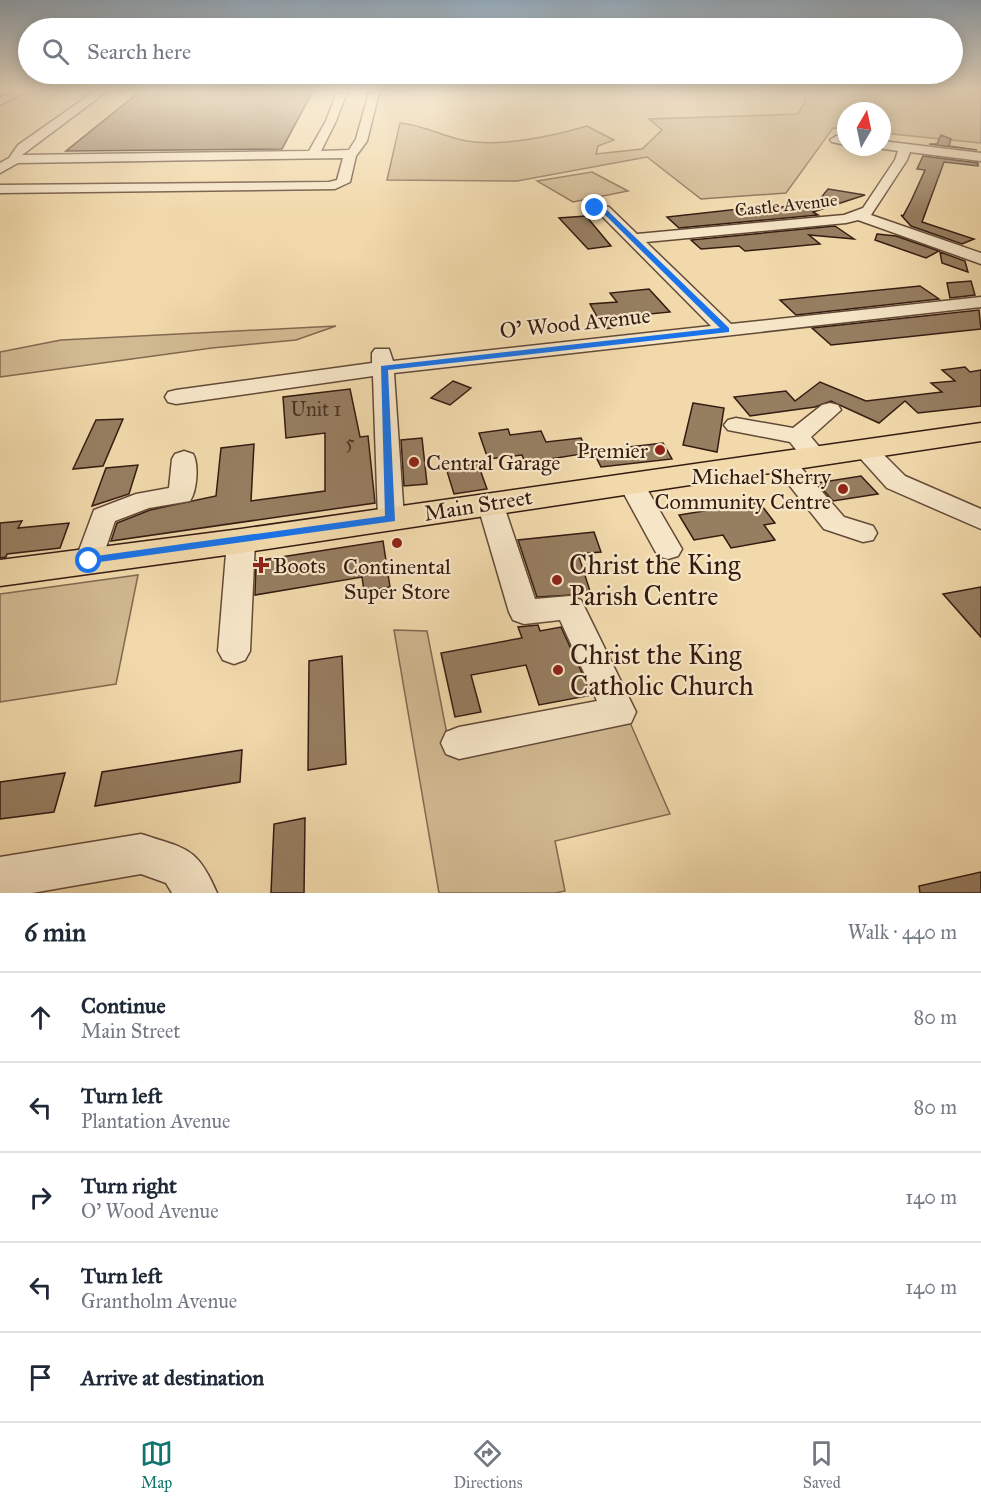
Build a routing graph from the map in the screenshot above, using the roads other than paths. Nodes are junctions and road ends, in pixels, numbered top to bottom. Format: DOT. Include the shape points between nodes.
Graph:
graph roads {
  1 [pos="46,131"];
  2 [pos="326,131"];
  3 [pos="353,131"];
  4 [pos="365,131"];
  5 [pos="891,146"];
  6 [pos="905,148"];
  7 [pos="354,149"];
  8 [pos="313,155"];
  9 [pos="981,157"];
  10 [pos="15,159"];
  11 [pos="0,169"];
  12 [pos="0,189"];
  13 [pos="595,208"];
  14 [pos="858,215"];
  15 [pos="633,239"];
  16 [pos="981,259"];
  17 [pos="981,302"];
  18 [pos="726,330"];
  19 [pos="383,360"];
  20 [pos="176,397"];
  21 [pos="830,410"];
  22 [pos="736,425"];
  23 [pos="981,432"];
  24 [pos="863,448"];
  25 [pos="798,451"];
  26 [pos="184,459"];
  27 [pos="631,483"];
  28 [pos="490,503"];
  29 [pos="391,519"];
  30 [pos="981,520"];
  31 [pos="863,533"];
  32 [pos="241,541"];
  33 [pos="668,549"];
  34 [pos="89,561"];
  35 [pos="0,573"];
  36 [pos="234,651"];
  37 [pos="459,743"];
  38 [pos="0,878"];
  39 [pos="196,893"];
  1 -- 10 [label="street" via="22,148"];
  2 -- 8 [label="street"];
  3 -- 7 [label="street"];
  4 -- 7 [label="street"];
  5 -- 6 [label="street"];
  6 -- 9 [label="street"];
  6 -- 14 [label="street, Castle Avenue" via="868,212"];
  7 -- 8 [label="street"];
  7 -- 12 [label="street" via="343,182 330,186"];
  8 -- 10 [label="street"];
  10 -- 11 [label="street"];
  13 -- 15 [label="street" via="604,210"];
  14 -- 15 [label="street, Castle Avenue"];
  14 -- 16 [label="street"];
  15 -- 18 [label="street"];
  17 -- 18 [label="street, O' Wood Avenue"];
  18 -- 19 [label="street, O' Wood Avenue"];
  19 -- 20 [label="street, O' Wood Avenue"];
  19 -- 29 [label="street"];
  21 -- 25 [label="street"];
  22 -- 25 [label="street, Main Street"];
  23 -- 24 [label="main road, Main Street"];
  24 -- 25 [label="main road, Main Street"];
  24 -- 30 [label="street" via="896,482"];
  25 -- 27 [label="main road, Main Street"];
  25 -- 31 [label="street" via="834,523"];
  26 -- 34 [label="street" via="181,495 145,500 103,516"];
  27 -- 28 [label="main road, Main Street"];
  27 -- 33 [label="street"];
  28 -- 29 [label="main road, Main Street"];
  28 -- 37 [label="street" via="524,612 570,608 619,712"];
  29 -- 32 [label="main road, Main Street"];
  32 -- 34 [label="main road, Main Street"];
  32 -- 36 [label="street"];
  34 -- 35 [label="main road, Main Street"];
  38 -- 39 [label="street" via="141,855 180,867"];
}
